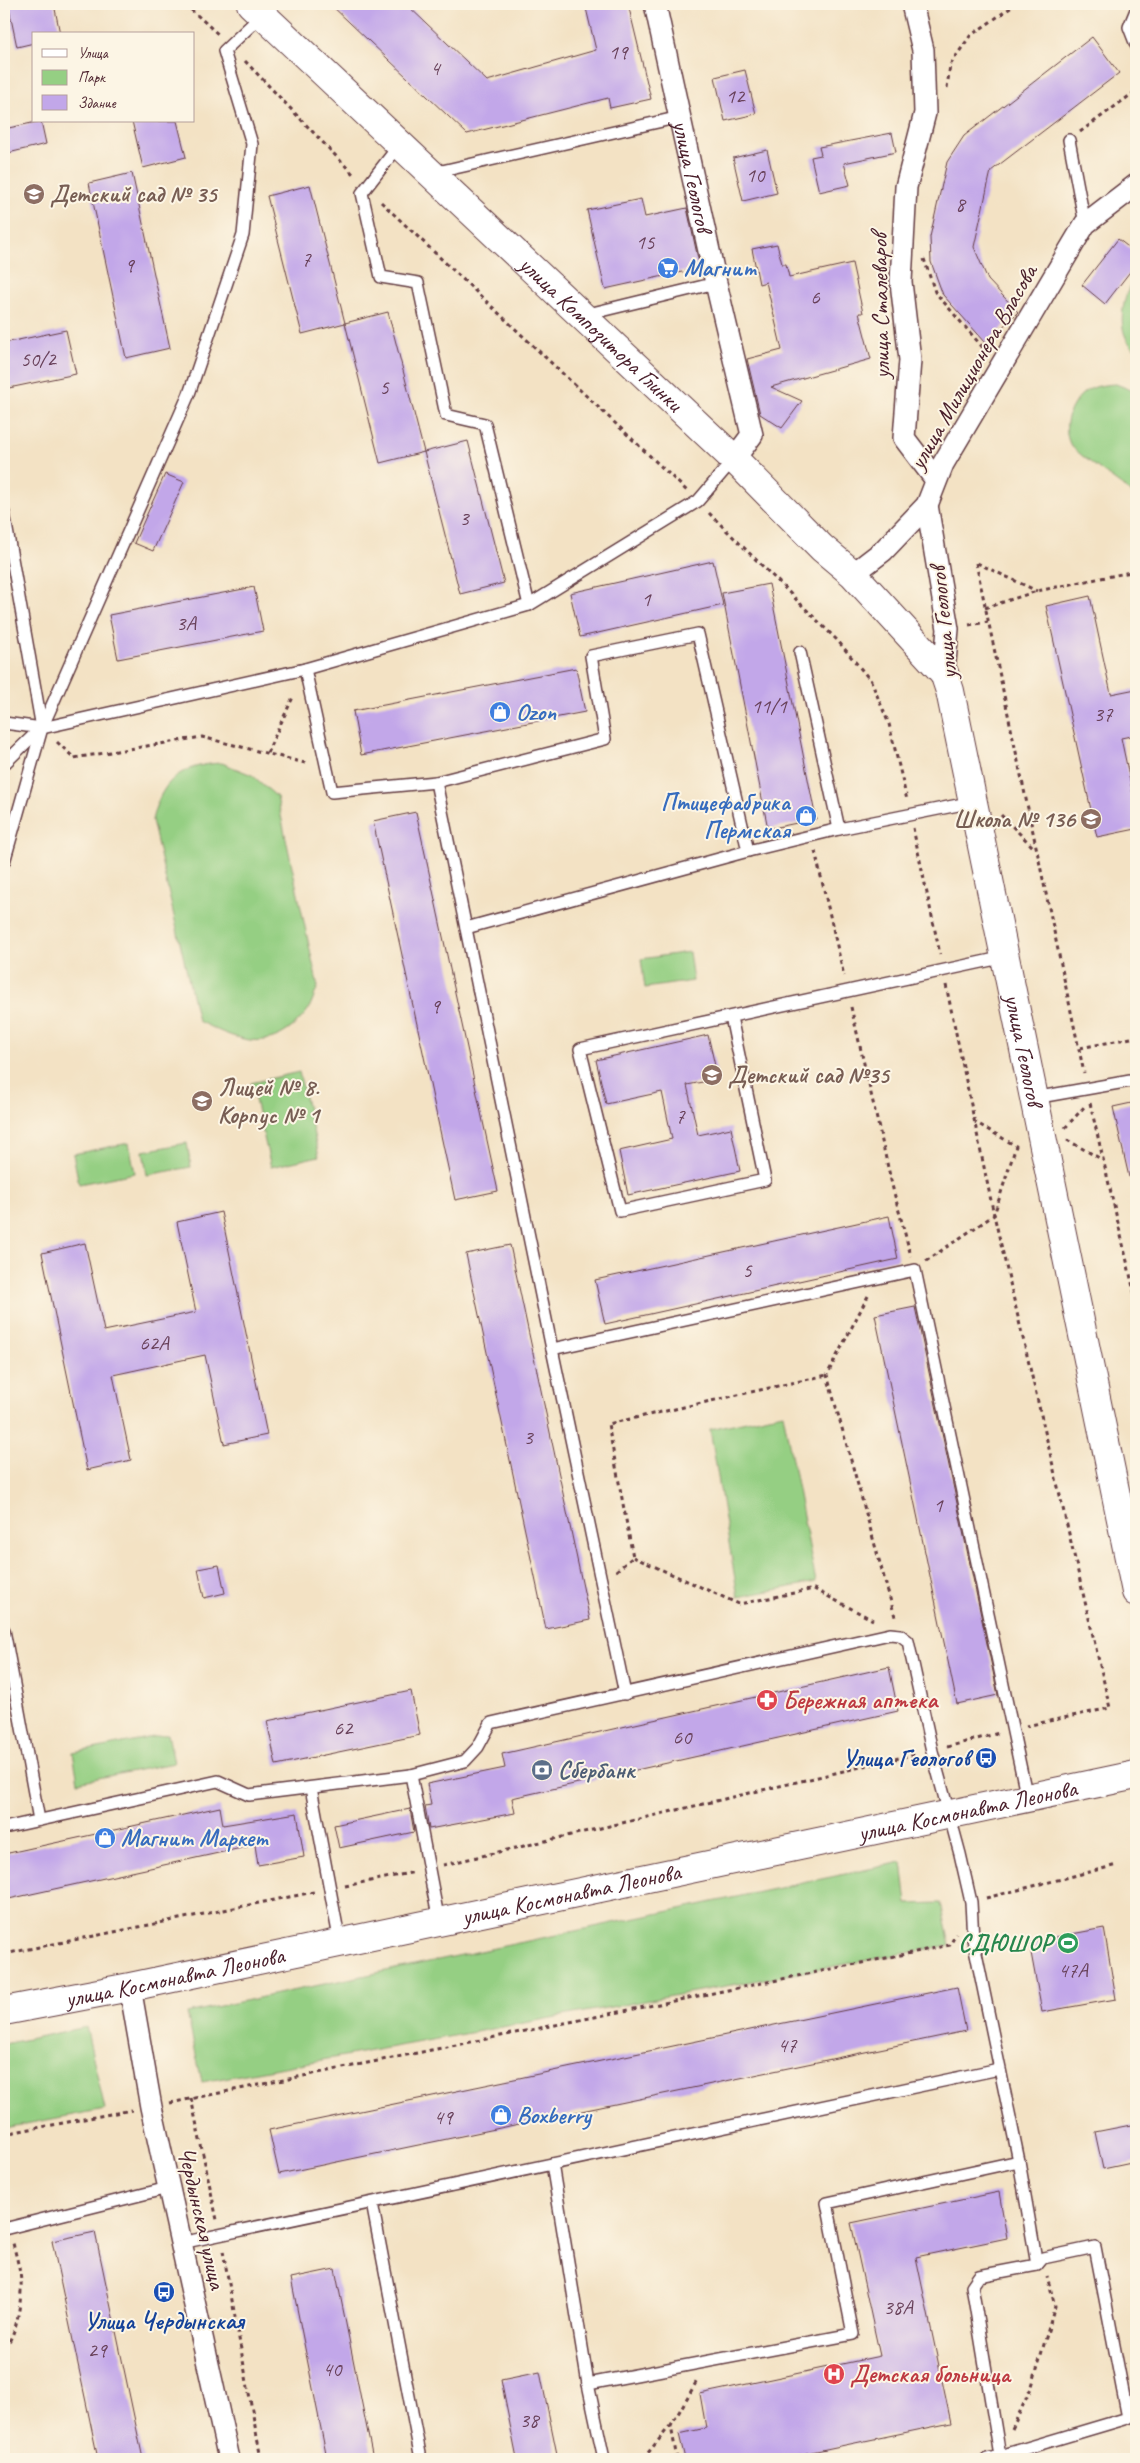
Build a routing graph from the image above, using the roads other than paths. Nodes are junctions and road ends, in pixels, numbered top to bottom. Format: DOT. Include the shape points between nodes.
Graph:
graph roads {
  1 [pos="656,4"];
  2 [pos="912,4"];
  3 [pos="257,9"];
  4 [pos="1136,10"];
  5 [pos="1136,45"];
  6 [pos="680,117"];
  7 [pos="1069,140"];
  8 [pos="400,144"];
  9 [pos="432,173"];
  10 [pos="1136,186"];
  11 [pos="1085,224"];
  12 [pos="716,283"];
  13 [pos="581,315"];
  14 [pos="734,459"];
  15 [pos="936,480"];
  16 [pos="927,505"];
  17 [pos="4,513"];
  18 [pos="853,574"];
  19 [pos="529,605"];
  20 [pos="800,652"];
  21 [pos="306,669"];
  22 [pos="944,673"];
  23 [pos="4,723"];
  24 [pos="42,728"];
  25 [pos="4,764"];
  26 [pos="436,782"];
  27 [pos="986,807"];
  28 [pos="839,829"];
  29 [pos="748,851"];
  30 [pos="4,862"];
  31 [pos="466,928"];
  32 [pos="1005,958"];
  33 [pos="731,1017"];
  34 [pos="1136,1080"];
  35 [pos="1034,1098"];
  36 [pos="552,1349"];
  37 [pos="1135,1576"];
  38 [pos="4,1630"];
  39 [pos="626,1694"];
  40 [pos="410,1775"];
  41 [pos="1136,1775"];
  42 [pos="311,1788"];
  43 [pos="1027,1798"];
  44 [pos="948,1815"];
  45 [pos="40,1820"];
  46 [pos="4,1828"];
  47 [pos="439,1922"];
  48 [pos="340,1943"];
  49 [pos="130,1987"];
  50 [pos="4,2011"];
  51 [pos="999,2069"];
  52 [pos="1019,2161"];
  53 [pos="552,2164"];
  54 [pos="168,2188"];
  55 [pos="372,2203"];
  56 [pos="7,2228"];
  57 [pos="181,2243"];
  58 [pos="1040,2261"];
  59 [pos="588,2384"];
  60 [pos="1000,2456"];
  61 [pos="229,2459"];
  62 [pos="421,2459"];
  63 [pos="604,2459"];
  64 [pos="987,2459"];
  1 -- 6 [label="street, улица Геологов"];
  2 -- 15 [label="street, улица Сталеваров" via="923,50 925,113 906,188 901,282 910,360 904,438"];
  3 -- 8 [label="street, улица Композитора Глинки"];
  3 -- 24 [label="lane" via="224,51 252,144 243,235 189,394"];
  4 -- 5 [label="lane" via="1130,27"];
  6 -- 9 [label="lane"];
  6 -- 12 [label="street, улица Геологов"];
  7 -- 11 [label="lane"];
  8 -- 9 [label="street, улица Композитора Глинки"];
  8 -- 19 [label="lane" via="362,194 381,277 418,283 446,415 485,424"];
  9 -- 13 [label="street, улица Композитора Глинки"];
  10 -- 11 [label="street, улица Милиционера Власова"];
  11 -- 15 [label="street, улица Милиционера Власова"];
  12 -- 13 [label="lane"];
  12 -- 14 [label="street, улица Геологов" via="752,435"];
  13 -- 14 [label="street, улица Композитора Глинки"];
  14 -- 18 [label="street, улица Композитора Глинки" via="822,548"];
  14 -- 19 [label="lane" via="698,501"];
  15 -- 16 [label="street, улица Милиционера Власова"];
  16 -- 18 [label="street, улица Милиционера Власова" via="883,551"];
  16 -- 22 [label="street, улица Геологов" via="948,629"];
  17 -- 24 [label="lane"];
  18 -- 22 [label="street, улица Композитора Глинки"];
  19 -- 21 [label="lane"];
  20 -- 28 [label="lane"];
  21 -- 24 [label="lane"];
  21 -- 26 [label="lane" via="332,792"];
  22 -- 27 [label="street, улица Геологов"];
  23 -- 24 [label="lane"];
  24 -- 25 [label="lane"];
  24 -- 30 [label="lane"];
  26 -- 29 [label="lane" via="605,739 591,656 698,634"];
  26 -- 31 [label="lane"];
  27 -- 28 [label="lane"];
  27 -- 32 [label="street, улица Геологов"];
  28 -- 29 [label="lane"];
  29 -- 31 [label="lane"];
  31 -- 36 [label="lane"];
  32 -- 33 [label="lane"];
  32 -- 35 [label="street, улица Геологов"];
  33 -- 33 [label="lane" via="580,1049 620,1211 765,1180"];
  34 -- 35 [label="lane"];
  35 -- 37 [label="street, улица Геологов"];
  36 -- 39 [label="lane"];
  36 -- 43 [label="lane" via="915,1270"];
  38 -- 45 [label="lane"];
  39 -- 40 [label="lane" via="491,1723 478,1747 465,1761"];
  39 -- 44 [label="lane" via="890,1634 900,1635 908,1641"];
  40 -- 42 [label="lane"];
  40 -- 47 [label="lane"];
  41 -- 43 [label="street, улица Космонавта Леонова"];
  42 -- 45 [label="lane" via="249,1796 218,1781"];
  42 -- 48 [label="lane"];
  43 -- 44 [label="street, улица Космонавта Леонова"];
  44 -- 47 [label="street, улица Космонавта Леонова"];
  44 -- 51 [label="lane" via="971,1902 973,1939"];
  45 -- 46 [label="lane"];
  47 -- 48 [label="street, улица Космонавта Леонова"];
  48 -- 49 [label="street, улица Космонавта Леонова"];
  49 -- 50 [label="street, улица Космонавта Леонова"];
  49 -- 54 [label="street, Чердынская улица"];
  51 -- 52 [label="lane"];
  51 -- 53 [label="lane"];
  52 -- 58 [label="lane"];
  52 -- 59 [label="lane" via="827,2203 853,2334"];
  53 -- 55 [label="lane"];
  53 -- 59 [label="lane"];
  54 -- 56 [label="lane"];
  54 -- 57 [label="street, Чердынская улица"];
  55 -- 57 [label="lane"];
  55 -- 62 [label="lane"];
  57 -- 61 [label="street, Чердынская улица"];
  58 -- 60 [label="lane" via="979,2276 972,2286"];
  58 -- 60 [label="lane" via="1095,2247 1128,2418"];
  59 -- 63 [label="lane"];
  60 -- 64 [label="lane"];
}
